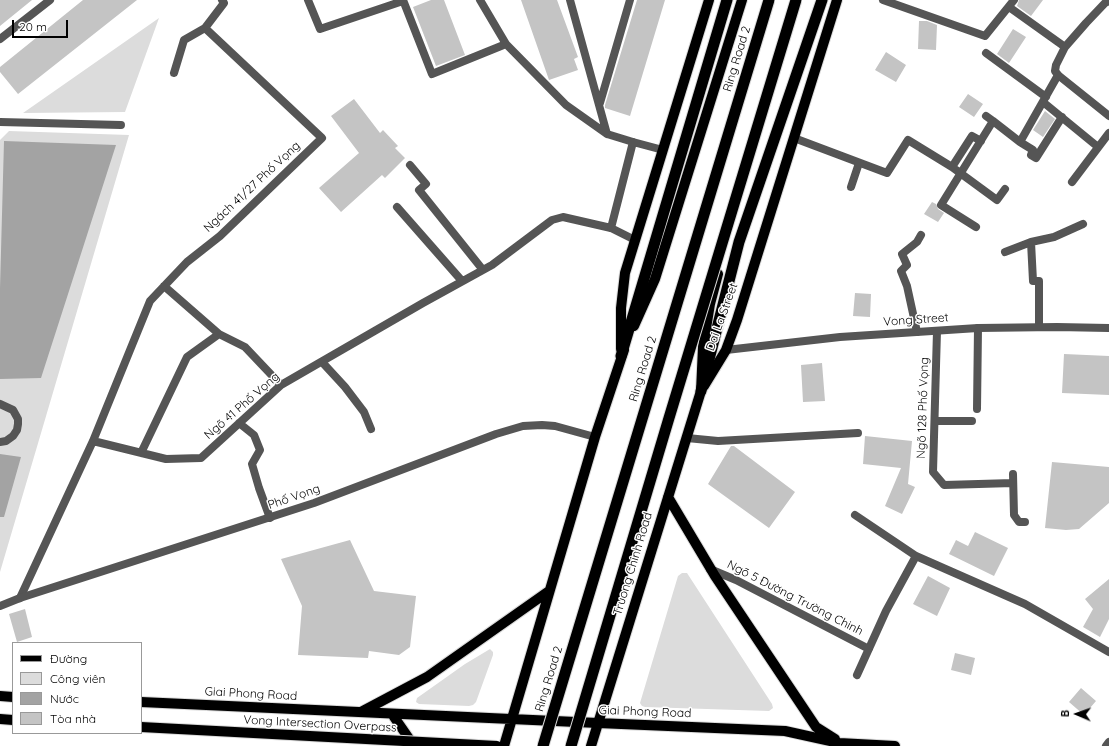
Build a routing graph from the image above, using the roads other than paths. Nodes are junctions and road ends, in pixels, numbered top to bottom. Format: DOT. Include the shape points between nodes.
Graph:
graph roads {
  1 [pos="50,0"];
  2 [pos="222,0"];
  3 [pos="308,0"];
  4 [pos="480,0"];
  5 [pos="570,0"];
  6 [pos="630,0"];
  7 [pos="708,0"];
  8 [pos="727,0"];
  9 [pos="742,0"];
  10 [pos="769,0"];
  11 [pos="796,0"];
  12 [pos="802,0"];
  13 [pos="822,0"];
  14 [pos="836,0"];
  15 [pos="884,0"];
  16 [pos="1014,0"];
  17 [pos="403,1"];
  18 [pos="1109,1"];
  19 [pos="1009,7"];
  20 [pos="205,28"];
  21 [pos="0,39"];
  22 [pos="506,44"];
  23 [pos="1065,47"];
  24 [pos="986,53"];
  25 [pos="174,73"];
  26 [pos="1058,75"];
  27 [pos="1044,99"];
  28 [pos="599,104"];
  29 [pos="986,116"];
  30 [pos="1109,116"];
  31 [pos="1062,117"];
  32 [pos="0,122"];
  33 [pos="993,122"];
  34 [pos="121,125"];
  35 [pos="1109,133"];
  36 [pos="607,134"];
  37 [pos="794,138"];
  38 [pos="633,142"];
  39 [pos="981,142"];
  40 [pos="1020,142"];
  41 [pos="1098,147"];
  42 [pos="663,150"];
  43 [pos="859,163"];
  44 [pos="410,165"];
  45 [pos="952,167"];
  46 [pos="961,173"];
  47 [pos="1072,182"];
  48 [pos="851,187"];
  49 [pos="1005,189"];
  50 [pos="397,207"];
  51 [pos="1083,224"];
  52 [pos="976,227"];
  53 [pos="611,228"];
  54 [pos="921,235"];
  55 [pos="635,240"];
  56 [pos="1031,242"];
  57 [pos="1005,252"];
  58 [pos="483,270"];
  59 [pos="462,281"];
  60 [pos="164,286"];
  61 [pos="1039,327"];
  62 [pos="978,328"];
  63 [pos="1109,328"];
  64 [pos="937,331"];
  65 [pos="916,332"];
  66 [pos="220,334"];
  67 [pos="726,350"];
  68 [pos="621,356"];
  69 [pos="322,362"];
  70 [pos="281,385"];
  71 [pos="701,391"];
  72 [pos="0,404"];
  73 [pos="977,409"];
  74 [pos="935,421"];
  75 [pos="972,421"];
  76 [pos="239,423"];
  77 [pos="372,429"];
  78 [pos="858,433"];
  79 [pos="595,438"];
  80 [pos="687,438"];
  81 [pos="93,441"];
  82 [pos="0,442"];
  83 [pos="141,453"];
  84 [pos="668,497"];
  85 [pos="856,515"];
  86 [pos="270,518"];
  87 [pos="1024,522"];
  88 [pos="916,556"];
  89 [pos="710,569"];
  90 [pos="549,591"];
  91 [pos="20,598"];
  92 [pos="0,605"];
  93 [pos="868,649"];
  94 [pos="1109,652"];
  95 [pos="857,675"];
  96 [pos="0,696"];
  97 [pos="12,697"];
  98 [pos="142,702"];
  99 [pos="359,712"];
  100 [pos="392,714"];
  101 [pos="512,719"];
  102 [pos="0,720"];
  103 [pos="12,720"];
  104 [pos="598,723"];
  105 [pos="142,727"];
  106 [pos="811,741"];
  107 [pos="1109,742"];
  108 [pos="840,743"];
  109 [pos="410,746"];
  110 [pos="497,746"];
  111 [pos="504,746"];
  112 [pos="543,746"];
  113 [pos="571,746"];
  114 [pos="591,746"];
  115 [pos="895,746"];
  116 [pos="1106,746"];
  1 -- 21 [label="street"];
  2 -- 20 [label="street" via="224,3"];
  3 -- 17 [label="street" via="320,29"];
  4 -- 22 [label="street"];
  5 -- 28 [label="street"];
  6 -- 28 [label="street"];
  7 -- 42 [label="main road"];
  8 -- 68 [label="highway"];
  9 -- 68 [label="main road" via="655,279"];
  10 -- 112 [label="highway, Ring Road 2, bridge"];
  11 -- 113 [label="highway, bridge"];
  12 -- 71 [label="main road, Dai La Street" via="710,304 703,347"];
  13 -- 71 [label="highway" via="739,242"];
  14 -- 37 [label="main road, Dai La Street"];
  15 -- 19 [label="street" via="985,36"];
  16 -- 19 [label="street"];
  17 -- 22 [label="street" via="432,74"];
  18 -- 23 [label="street"];
  19 -- 23 [label="street"];
  20 -- 25 [label="street" via="184,40"];
  20 -- 60 [label="street, Ngách 41/27 Phố Vọng" via="322,138"];
  22 -- 36 [label="street" via="566,105"];
  23 -- 26 [label="street" via="1056,65 1055,71"];
  24 -- 27 [label="street"];
  26 -- 27 [label="street"];
  26 -- 30 [label="street"];
  27 -- 31 [label="street"];
  27 -- 40 [label="street"];
  28 -- 36 [label="street"];
  29 -- 33 [label="street"];
  31 -- 40 [label="street" via="1036,158 1031,155 1034,150"];
  31 -- 41 [label="street"];
  32 -- 34 [label="street"];
  33 -- 39 [label="street"];
  33 -- 40 [label="street"];
  35 -- 41 [label="street"];
  36 -- 38 [label="street"];
  37 -- 43 [label="street"];
  37 -- 67 [label="main road, Dai La Street"];
  38 -- 42 [label="street"];
  38 -- 53 [label="street"];
  39 -- 45 [label="street" via="972,136"];
  39 -- 46 [label="street"];
  41 -- 47 [label="street"];
  42 -- 55 [label="main road"];
  43 -- 45 [label="street" via="887,173 908,140"];
  43 -- 48 [label="street"];
  44 -- 58 [label="street" via="426,184 419,190"];
  45 -- 46 [label="street"];
  46 -- 49 [label="street" via="997,200"];
  46 -- 52 [label="street" via="941,204"];
  50 -- 59 [label="street"];
  51 -- 56 [label="street" via="1054,237"];
  53 -- 55 [label="street, Ngõ 41 Phố Vọng"];
  53 -- 58 [label="street, Ngõ 41 Phố Vọng" via="558,217"];
  54 -- 65 [label="street" via="917,242 902,254 907,265 901,271 907,286"];
  55 -- 68 [label="main road" via="625,272 621,308"];
  56 -- 57 [label="street"];
  56 -- 61 [label="street" via="1033,281 1039,282"];
  58 -- 59 [label="street, Ngõ 41 Phố Vọng"];
  59 -- 69 [label="street, Ngõ 41 Phố Vọng"];
  60 -- 66 [label="street"];
  60 -- 81 [label="street, Ngách 41/27 Phố Vọng" via="150,301"];
  61 -- 62 [label="street, Vong Street"];
  61 -- 63 [label="street, Vong Street"];
  62 -- 64 [label="street, Vong Street"];
  62 -- 73 [label="street"];
  64 -- 65 [label="street, Vong Street"];
  64 -- 74 [label="street, Ngõ 128 Phố Vọng"];
  65 -- 67 [label="street, Vong Street" via="840,337"];
  66 -- 70 [label="street" via="245,347"];
  66 -- 83 [label="street" via="187,357"];
  67 -- 71 [label="main road, Dai La Street"];
  68 -- 79 [label="main road"];
  69 -- 70 [label="street, Ngõ 41 Phố Vọng"];
  69 -- 77 [label="street" via="364,412"];
  70 -- 76 [label="street, Ngõ 41 Phố Vọng"];
  71 -- 80 [label="main road, Truong Chinh Road"];
  72 -- 82 [label="street" via="13,410 18,419 17,430 13,436"];
  74 -- 75 [label="street"];
  74 -- 87 [label="street, Ngõ 128 Phố Vọng" via="933,472 944,485 1013,478 1014,514 1019,522"];
  76 -- 83 [label="street, Ngõ 41 Phố Vọng" via="201,458 166,459"];
  76 -- 86 [label="street" via="254,436 260,450 252,464"];
  78 -- 80 [label="street" via="718,441"];
  79 -- 86 [label="street, Phố Vọng" via="555,426 522,426"];
  79 -- 90 [label="main road"];
  80 -- 84 [label="main road, Truong Chinh Road"];
  81 -- 83 [label="street, Ngõ 41 Phố Vọng"];
  81 -- 91 [label="street"];
  84 -- 89 [label="main road"];
  84 -- 104 [label="main road, Truong Chinh Road"];
  85 -- 88 [label="street"];
  86 -- 91 [label="street, Phố Vọng"];
  88 -- 93 [label="street, Ngõ 5 Đường Trường Chinh"];
  88 -- 94 [label="street" via="1025,604"];
  89 -- 93 [label="street, Ngõ 5 Đường Trường Chinh"];
  89 -- 108 [label="main road" via="816,727"];
  90 -- 99 [label="main road" via="427,677"];
  90 -- 101 [label="main road"];
  91 -- 92 [label="street, Phố Vọng"];
  93 -- 95 [label="street, Ngõ 5 Đường Trường Chinh"];
  96 -- 97 [label="main road"];
  98 -- 99 [label="main road, Giai Phong Road"];
  99 -- 100 [label="main road, Giai Phong Road"];
  100 -- 101 [label="main road, Giai Phong Road"];
  100 -- 109 [label="main road" via="410,740"];
  101 -- 104 [label="main road, Giai Phong Road"];
  101 -- 111 [label="main road"];
  102 -- 103 [label="main road"];
  104 -- 106 [label="main road, Giai Phong Road" via="785,730"];
  104 -- 114 [label="main road, Truong Chinh Road"];
  105 -- 110 [label="main road, Vong Intersection Overpass, bridge"];
  106 -- 108 [label="main road, Giai Phong Road"];
  107 -- 116 [label="street"];
  108 -- 115 [label="main road, Giai Phong Road"];
}
